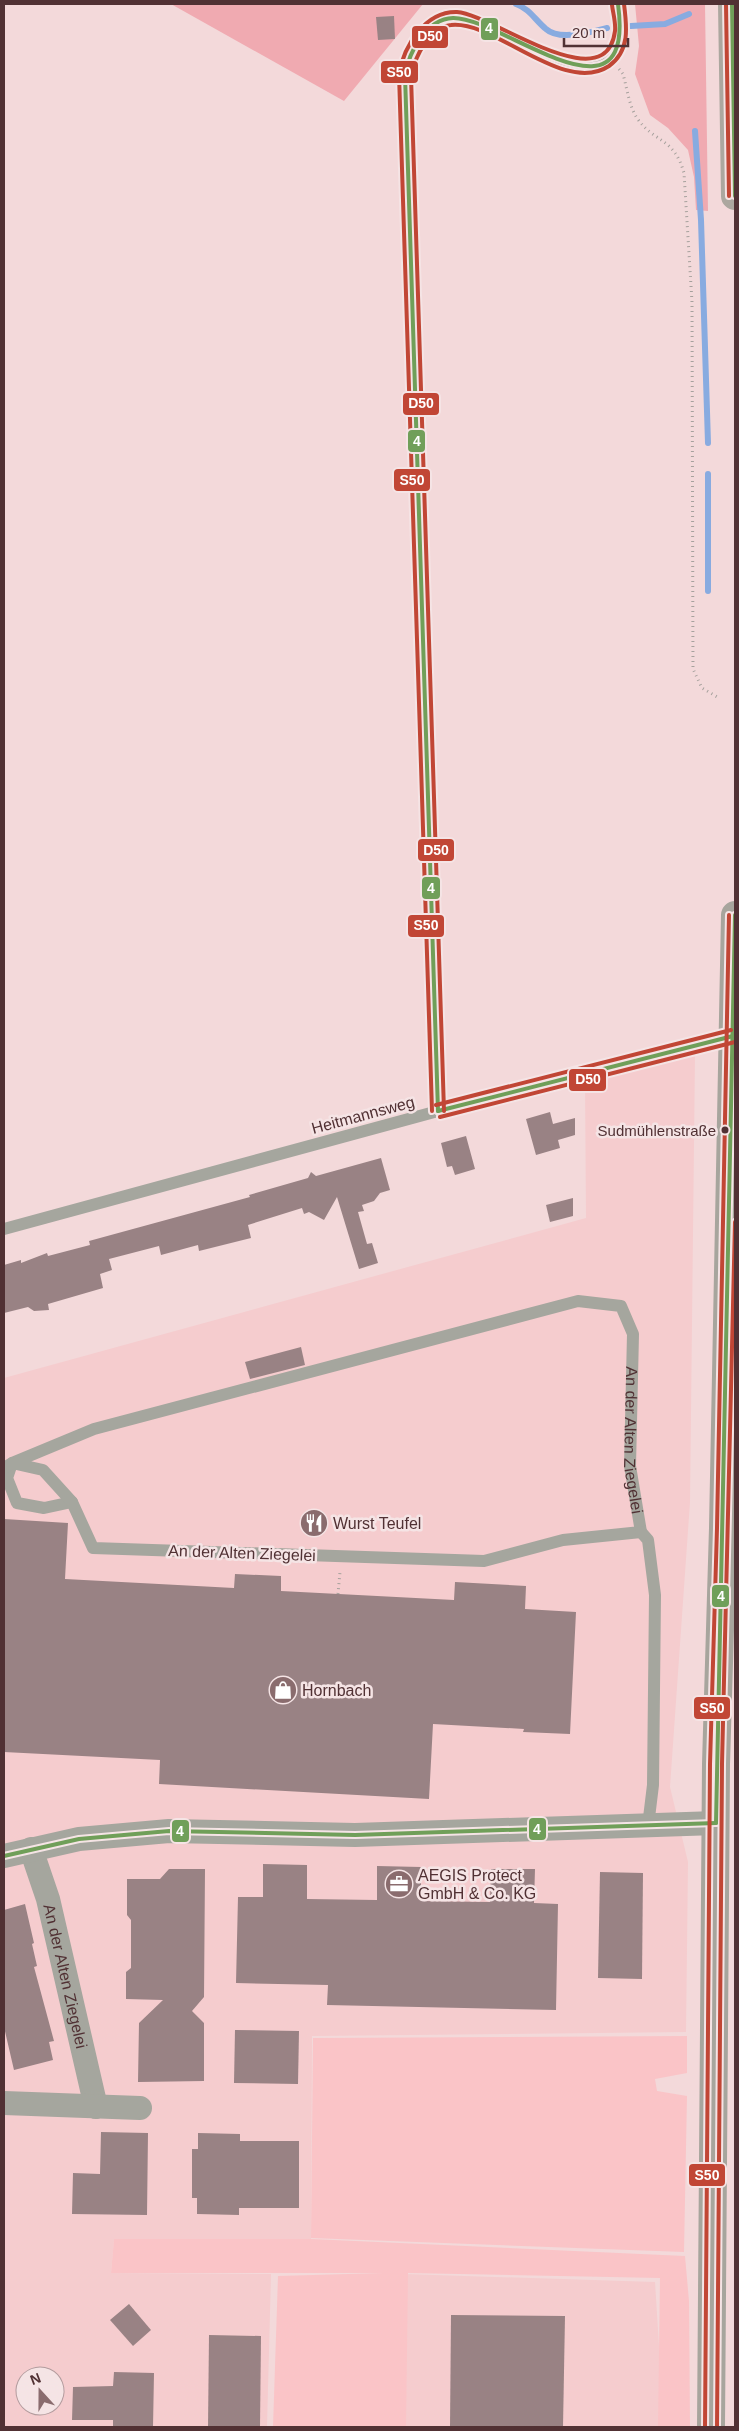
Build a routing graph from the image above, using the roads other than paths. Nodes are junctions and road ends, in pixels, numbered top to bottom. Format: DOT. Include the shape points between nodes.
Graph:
graph roads {
  1 [pos="618,4"];
  2 [pos="732,4"];
  3 [pos="735,196"];
  4 [pos="735,915"];
  5 [pos="733,1036"];
  6 [pos="438,1111"];
  7 [pos="4,1229"];
  8 [pos="8,1465"];
  9 [pos="72,1502"];
  10 [pos="641,1532"];
  11 [pos="716,1823"];
  12 [pos="648,1826"];
  13 [pos="31,1849"];
  14 [pos="4,1856"];
  15 [pos="4,2104"];
  16 [pos="96,2107"];
  17 [pos="140,2108"];
  18 [pos="711,2427"];
  1 -- 6 [label="lane" via="621,33 618,46 612,58 597,65 580,66 558,61 476,22 457,18 442,20 430,28 412,51 406,69"];
  2 -- 3 [label="main road"];
  4 -- 5 [label="main road"];
  5 -- 6 [label="lane, Heitmannsweg"];
  5 -- 11 [label="main road"];
  6 -- 7 [label="lane, Heitmannsweg"];
  8 -- 9 [label="lane, An der Alten Ziegelei" via="43,1470"];
  8 -- 9 [label="lane" via="7,1478 17,1503 44,1508"];
  8 -- 10 [label="lane, An der Alten Ziegelei" via="94,1430 578,1301 621,1306 633,1334 630,1466"];
  9 -- 10 [label="lane, An der Alten Ziegelei" via="93,1548 484,1561 563,1540"];
  10 -- 12 [label="lane" via="648,1540 654,1594 653,1784"];
  11 -- 12 [label="street"];
  11 -- 18 [label="main road"];
  12 -- 13 [label="street" via="355,1835 169,1831 79,1839"];
  13 -- 14 [label="street"];
  13 -- 16 [label="street, An der Alten Ziegelei" via="48,1899"];
  15 -- 16 [label="street"];
  16 -- 17 [label="street"];
}
